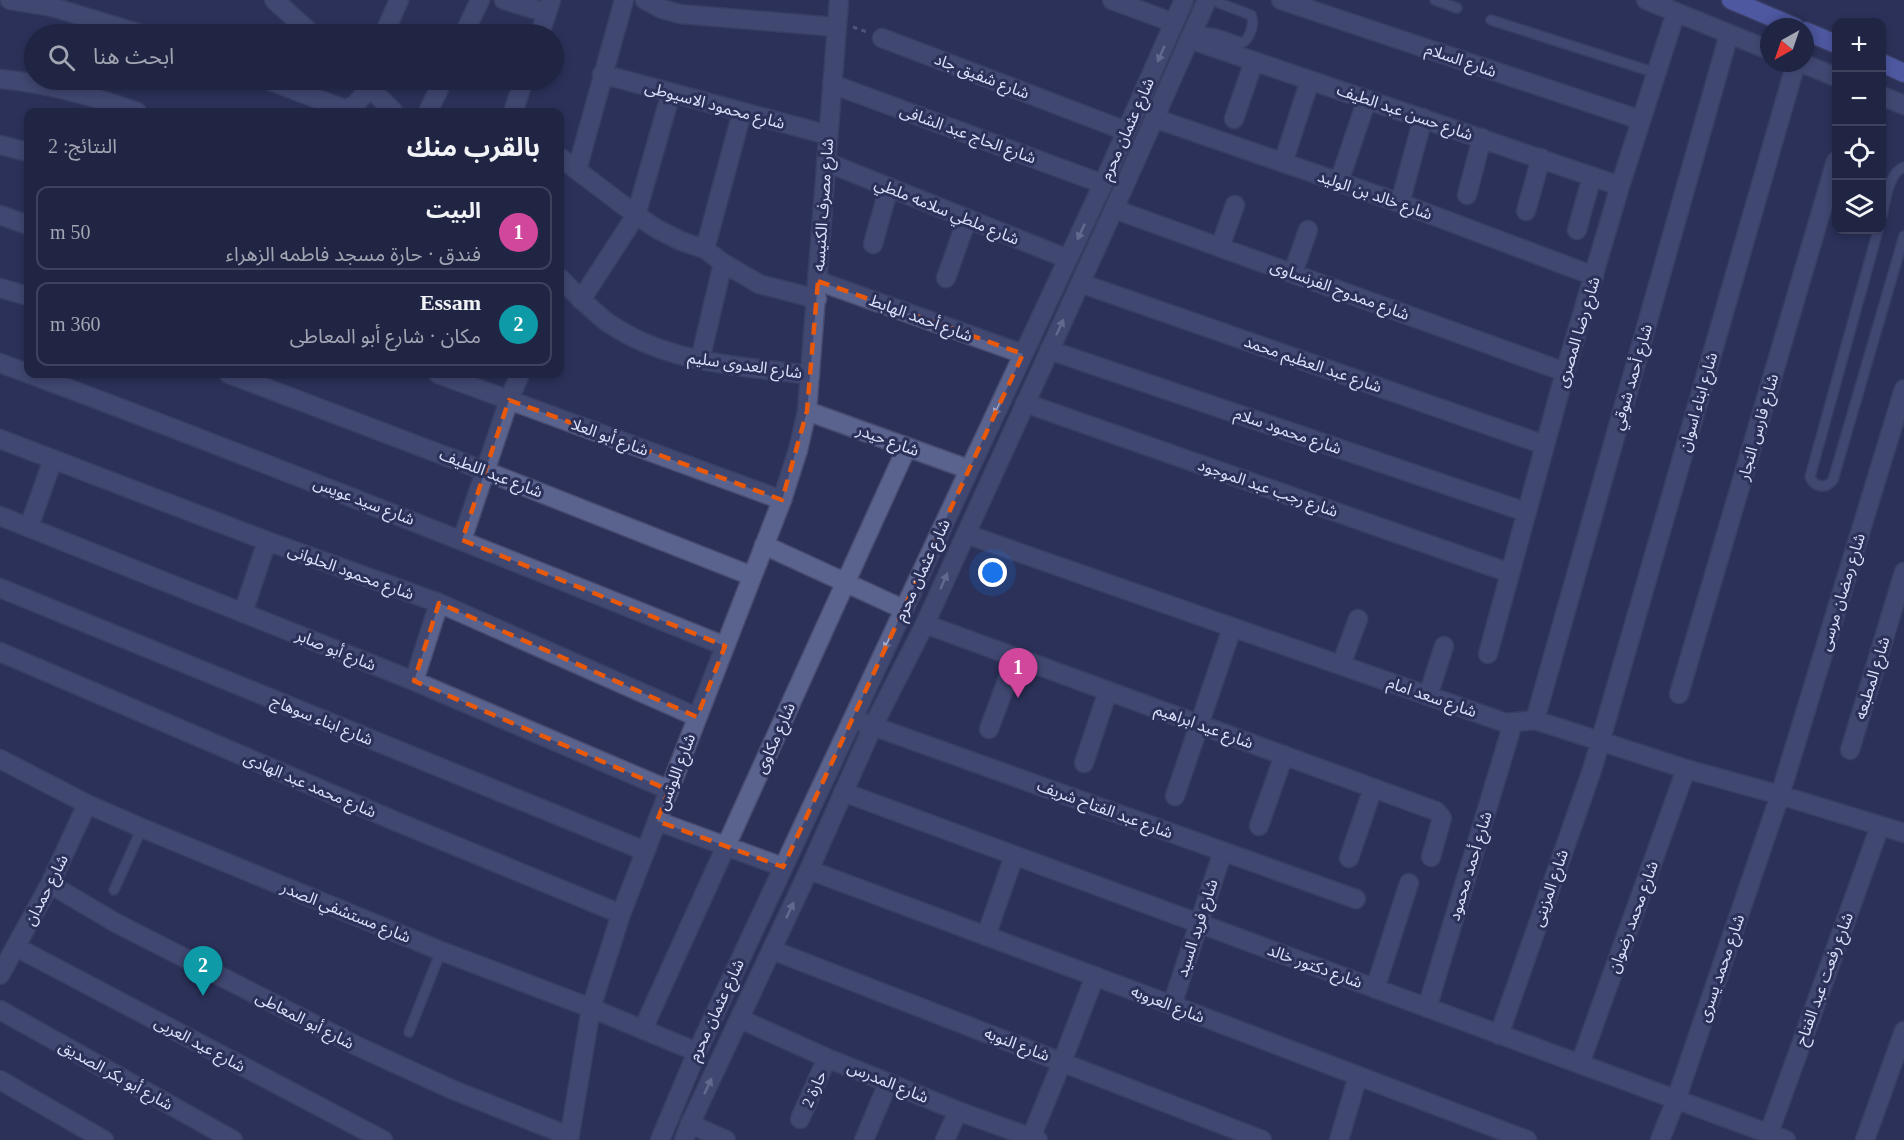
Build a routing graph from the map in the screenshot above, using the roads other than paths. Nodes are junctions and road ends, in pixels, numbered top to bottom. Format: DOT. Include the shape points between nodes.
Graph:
graph roads {
  1 [pos="10,0"];
  2 [pos="274,0"];
  3 [pos="480,0"];
  4 [pos="504,0"];
  5 [pos="624,0"];
  6 [pos="645,0"];
  7 [pos="839,0"];
  8 [pos="1112,0"];
  9 [pos="1184,0"];
  10 [pos="1207,0"];
  11 [pos="1215,0"];
  12 [pos="1281,0"];
  13 [pos="1435,0"];
  14 [pos="1646,0"];
  15 [pos="1731,0"];
  16 [pos="395,1"];
  17 [pos="549,7"];
  18 [pos="1457,8"];
  19 [pos="1676,12"];
  20 [pos="1774,18"];
  21 [pos="1491,20"];
  22 [pos="1174,23"];
  23 [pos="108,24"];
  24 [pos="301,24"];
  25 [pos="387,24"];
  26 [pos="469,24"];
  27 [pos="543,24"];
  28 [pos="837,24"];
  29 [pos="1729,34"];
  30 [pos="1814,35"];
  31 [pos="1190,37"];
  32 [pos="882,38"];
  33 [pos="1832,42"];
  34 [pos="1760,46"];
  35 [pos="1254,61"];
  36 [pos="1886,65"];
  37 [pos="1814,68"];
  38 [pos="1793,72"];
  39 [pos="1656,73"];
  40 [pos="1904,73"];
  41 [pos="602,74"];
  42 [pos="1832,75"];
  43 [pos="0,79"];
  44 [pos="1310,80"];
  45 [pos="24,81"];
  46 [pos="832,84"];
  47 [pos="72,90"];
  48 [pos="294,90"];
  49 [pos="362,90"];
  50 [pos="373,90"];
  51 [pos="438,90"];
  52 [pos="521,90"];
  53 [pos="671,93"];
  54 [pos="1886,98"];
  55 [pos="1367,99"];
  56 [pos="1904,105"];
  57 [pos="126,108"];
  58 [pos="341,108"];
  59 [pos="347,108"];
  60 [pos="390,108"];
  61 [pos="430,108"];
  62 [pos="514,108"];
  63 [pos="742,112"];
  64 [pos="1154,118"];
  65 [pos="1422,118"];
  66 [pos="1234,119"];
  67 [pos="1641,120"];
  68 [pos="1126,131"];
  69 [pos="828,135"];
  70 [pos="1482,138"];
  71 [pos="0,144"];
  72 [pos="24,151"];
  73 [pos="1541,159"];
  74 [pos="564,160"];
  75 [pos="826,162"];
  76 [pos="1282,163"];
  77 [pos="1904,167"];
  78 [pos="577,170"];
  79 [pos="1832,175"];
  80 [pos="1592,176"];
  81 [pos="1340,182"];
  82 [pos="1103,184"];
  83 [pos="1620,186"];
  84 [pos="889,187"];
  85 [pos="1467,195"];
  86 [pos="1886,198"];
  87 [pos="1400,203"];
  88 [pos="1235,205"];
  89 [pos="1114,209"];
  90 [pos="1526,212"];
  91 [pos="0,216"];
  92 [pos="636,216"];
  93 [pos="967,219"];
  94 [pos="24,224"];
  95 [pos="1308,230"];
  96 [pos="1576,230"];
  97 [pos="1877,234"];
  98 [pos="1904,236"];
  99 [pos="873,244"];
  100 [pos="1220,247"];
  101 [pos="705,249"];
  102 [pos="1068,259"];
  103 [pos="723,263"];
  104 [pos="1293,273"];
  105 [pos="1594,276"];
  106 [pos="946,278"];
  107 [pos="1080,283"];
  108 [pos="564,285"];
  109 [pos="0,288"];
  110 [pos="818,290"];
  111 [pos="24,295"];
  112 [pos="581,300"];
  113 [pos="1049,351"];
  114 [pos="1023,354"];
  115 [pos="700,360"];
  116 [pos="0,363"];
  117 [pos="24,372"];
  118 [pos="1565,372"];
  119 [pos="810,375"];
  120 [pos="40,378"];
  121 [pos="240,378"];
  122 [pos="449,378"];
  123 [pos="518,378"];
  124 [pos="1904,389"];
  125 [pos="509,400"];
  126 [pos="1025,403"];
  127 [pos="807,411"];
  128 [pos="0,439"];
  129 [pos="1545,445"];
  130 [pos="907,447"];
  131 [pos="53,459"];
  132 [pos="969,469"];
  133 [pos="485,471"];
  134 [pos="782,500"];
  135 [pos="1526,512"];
  136 [pos="0,516"];
  137 [pos="28,527"];
  138 [pos="966,534"];
  139 [pos="462,540"];
  140 [pos="267,541"];
  141 [pos="764,545"];
  142 [pos="1904,572"];
  143 [pos="1510,573"];
  144 [pos="752,576"];
  145 [pos="846,583"];
  146 [pos="0,588"];
  147 [pos="439,603"];
  148 [pos="903,609"];
  149 [pos="243,613"];
  150 [pos="1358,619"];
  151 [pos="925,624"];
  152 [pos="1232,628"];
  153 [pos="725,646"];
  154 [pos="1444,646"];
  155 [pos="0,652"];
  156 [pos="1488,654"];
  157 [pos="1016,657"];
  158 [pos="1341,665"];
  159 [pos="414,681"];
  160 [pos="1108,691"];
  161 [pos="1679,694"];
  162 [pos="1428,696"];
  163 [pos="697,717"];
  164 [pos="854,718"];
  165 [pos="1535,720"];
  166 [pos="1513,723"];
  167 [pos="1199,724"];
  168 [pos="873,726"];
  169 [pos="989,729"];
  170 [pos="1600,741"];
  171 [pos="1850,750"];
  172 [pos="1284,755"];
  173 [pos="0,759"];
  174 [pos="1084,763"];
  175 [pos="1686,769"];
  176 [pos="1373,788"];
  177 [pos="669,790"];
  178 [pos="843,792"];
  179 [pos="1780,795"];
  180 [pos="1175,796"];
  181 [pos="87,804"];
  182 [pos="657,820"];
  183 [pos="1880,825"];
  184 [pos="1259,826"];
  185 [pos="142,828"];
  186 [pos="1904,833"];
  187 [pos="726,846"];
  188 [pos="645,851"];
  189 [pos="1223,851"];
  190 [pos="1014,856"];
  191 [pos="1431,857"];
  192 [pos="1349,858"];
  193 [pos="783,867"];
  194 [pos="809,870"];
  195 [pos="1409,883"];
  196 [pos="50,885"];
  197 [pos="114,890"];
  198 [pos="1356,898"];
  199 [pos="621,914"];
  200 [pos="1199,923"];
  201 [pos="986,936"];
  202 [pos="16,947"];
  203 [pos="771,950"];
  204 [pos="441,951"];
  205 [pos="0,975"];
  206 [pos="1095,976"];
  207 [pos="1375,989"];
  208 [pos="1172,1005"];
  209 [pos="591,1008"];
  210 [pos="1427,1008"];
  211 [pos="0,1010"];
  212 [pos="740,1018"];
  213 [pos="643,1029"];
  214 [pos="1904,1031"];
  215 [pos="409,1032"];
  216 [pos="1499,1035"];
  217 [pos="697,1052"];
  218 [pos="827,1058"];
  219 [pos="1062,1062"];
  220 [pos="1580,1065"];
  221 [pos="1358,1076"];
  222 [pos="0,1080"];
  223 [pos="888,1083"];
  224 [pos="1676,1100"];
  225 [pos="958,1111"];
  226 [pos="800,1119"];
  227 [pos="687,1132"];
  228 [pos="1769,1133"];
  229 [pos="569,1138"];
  230 [pos="1033,1139"];
  231 [pos="104,1140"];
  232 [pos="233,1140"];
  233 [pos="383,1140"];
  234 [pos="660,1140"];
  235 [pos="726,1140"];
  236 [pos="864,1140"];
  237 [pos="945,1140"];
  238 [pos="1262,1140"];
  239 [pos="1339,1140"];
  240 [pos="1527,1140"];
  241 [pos="1660,1140"];
  242 [pos="1786,1140"];
  243 [pos="1865,1140"];
  1 -- 23 [label="street" via="52,7"];
  2 -- 24 [label="street"];
  3 -- 26 [label="street"];
  4 -- 17 [label="street"];
  5 -- 41 [label="street"];
  6 -- 28 [label="street" via="680,14"];
  7 -- 28 [label="street, شارع مصرف الكنيسه"];
  8 -- 22 [label="street"];
  9 -- 22 [label="street, شارع عثمان محرم"];
  10 -- 31 [label="street, شارع عثمان محرم"];
  11 -- 31 [label="lane" via="1251,15 1247,39 1242,43 1208,32"];
  12 -- 67 [label="street, شارع السلام"];
  13 -- 18 [label="lane"];
  14 -- 19 [label="street"];
  15 -- 20 [label="highway"];
  16 -- 25 [label="street"];
  17 -- 27 [label="street"];
  19 -- 29 [label="street"];
  19 -- 39 [label="street, شارع رضا المصرى"];
  21 -- 39 [label="lane"];
  22 -- 68 [label="street, شارع عثمان محرم, one-way"];
  28 -- 46 [label="street, شارع مصرف الكنيسه"];
  29 -- 34 [label="street"];
  29 -- 165 [label="street, شارع أحمد شوقي"];
  30 -- 33 [label="highway"];
  31 -- 35 [label="street, شارع حسن عبد الطيف"];
  31 -- 64 [label="street, شارع عثمان محرم"];
  32 -- 68 [label="street, شارع شفيق جاد"];
  35 -- 44 [label="street, شارع حسن عبد الطيف"];
  35 -- 66 [label="street"];
  36 -- 40 [label="highway"];
  37 -- 42 [label="street"];
  38 -- 170 [label="street, شارع ابناء اسوان"];
  39 -- 67 [label="street, شارع رضا المصرى"];
  41 -- 53 [label="street, شارع محمود الاسيوطى"];
  41 -- 78 [label="street"];
  43 -- 45 [label="street"];
  44 -- 55 [label="street, شارع حسن عبد الطيف"];
  44 -- 76 [label="street"];
  46 -- 69 [label="street, شارع مصرف الكنيسه"];
  46 -- 82 [label="street, شارع الحاج عبد الشافى"];
  47 -- 57 [label="street"];
  48 -- 58 [label="street"];
  49 -- 59 [label="street" via="355,105"];
  50 -- 60 [label="street"];
  51 -- 61 [label="street"];
  52 -- 62 [label="street"];
  53 -- 63 [label="street, شارع محمود الاسيوطى"];
  53 -- 92 [label="street"];
  54 -- 56 [label="street"];
  55 -- 65 [label="street, شارع حسن عبد الطيف"];
  55 -- 81 [label="street"];
  63 -- 69 [label="street, شارع محمود الاسيوطى"];
  63 -- 101 [label="street"];
  64 -- 76 [label="street, شارع خالد بن الوليد"];
  64 -- 89 [label="street, شارع عثمان محرم"];
  65 -- 70 [label="street, شارع حسن عبد الطيف"];
  65 -- 87 [label="street"];
  67 -- 83 [label="street, شارع رضا المصرى"];
  68 -- 82 [label="street, شارع عثمان محرم"];
  69 -- 75 [label="street, شارع مصرف الكنيسه"];
  70 -- 73 [label="street, شارع حسن عبد الطيف"];
  70 -- 85 [label="street"];
  71 -- 72 [label="street"];
  73 -- 80 [label="street, شارع حسن عبد الطيف"];
  73 -- 90 [label="street"];
  74 -- 78 [label="street, شارع أحمد الهابط"];
  75 -- 84 [label="street, شارع ملطي سلامه ملطي"];
  75 -- 110 [label="street, شارع مصرف الكنيسه"];
  76 -- 81 [label="street, شارع خالد بن الوليد"];
  77 -- 86 [label="lane" via="1895,173"];
  78 -- 92 [label="street, شارع أحمد الهابط"];
  79 -- 161 [label="street, شارع فارس النجار"];
  80 -- 83 [label="street, شارع حسن عبد الطيف"];
  80 -- 96 [label="street"];
  81 -- 87 [label="street, شارع خالد بن الوليد"];
  82 -- 102 [label="street, شارع عثمان محرم, one-way"];
  83 -- 105 [label="street, شارع رضا المصرى"];
  84 -- 93 [label="street, شارع ملطي سلامه ملطي"];
  84 -- 99 [label="street"];
  87 -- 105 [label="street, شارع خالد بن الوليد"];
  88 -- 100 [label="street"];
  89 -- 100 [label="street, شارع ممدوح الفرنساوى"];
  89 -- 107 [label="street, شارع عثمان محرم"];
  91 -- 94 [label="street"];
  92 -- 101 [label="street, شارع أحمد الهابط" via="681,241"];
  92 -- 112 [label="street"];
  93 -- 102 [label="street, شارع ملطي سلامه ملطي"];
  93 -- 106 [label="street"];
  95 -- 104 [label="street"];
  97 -- 98 [label="lane" via="1810,477 1820,487 1833,480"];
  100 -- 104 [label="street, شارع ممدوح الفرنساوى"];
  101 -- 103 [label="street, شارع أحمد الهابط"];
  102 -- 114 [label="street, شارع عثمان محرم"];
  103 -- 110 [label="street, شارع أحمد الهابط" via="759,284"];
  103 -- 115 [label="street"];
  104 -- 118 [label="street, شارع ممدوح الفرنساوى"];
  105 -- 118 [label="street, شارع رضا المصرى"];
  113 -- 107 [label="street, شارع عثمان محرم, one-way"];
  107 -- 129 [label="street, شارع عبد العظيم محمد"];
  108 -- 112 [label="street, شارع العدوى سليم"];
  109 -- 111 [label="street"];
  110 -- 114 [label="street, شارع أحمد الهابط"];
  110 -- 119 [label="street, شارع مصرف الكنيسه"];
  112 -- 115 [label="street, شارع العدوى سليم" via="636,339"];
  113 -- 126 [label="street, شارع عثمان محرم"];
  113 -- 135 [label="street, شارع محمود سلام"];
  114 -- 132 [label="street, شارع عثمان محرم, one-way"];
  115 -- 119 [label="street, شارع العدوى سليم"];
  116 -- 117 [label="street, شارع سيد عويس"];
  118 -- 129 [label="street, شارع رضا المصرى"];
  119 -- 127 [label="street, شارع مصرف الكنيسه"];
  120 -- 139 [label="street, شارع سيد عويس"];
  121 -- 133 [label="street, شارع عبد اللطيف"];
  122 -- 125 [label="street, شارع أبو العلا"];
  123 -- 125 [label="street"];
  124 -- 179 [label="street, شارع رمضان مرسى"];
  125 -- 133 [label="street"];
  125 -- 134 [label="street, شارع أبو العلا"];
  126 -- 138 [label="street, شارع عثمان محرم"];
  126 -- 143 [label="street, شارع رجب عبد الموجود"];
  127 -- 130 [label="street, شارع حيدر"];
  127 -- 134 [label="street, شارع اللوتس"];
  128 -- 131 [label="street, شارع محمود الحلوانى"];
  129 -- 135 [label="street, شارع رضا المصرى"];
  130 -- 132 [label="street, شارع حيدر"];
  130 -- 145 [label="street, شارع مكاوى"];
  131 -- 137 [label="street"];
  131 -- 140 [label="street, شارع محمود الحلوانى"];
  132 -- 148 [label="street, شارع عثمان محرم"];
  133 -- 139 [label="street"];
  133 -- 144 [label="street, شارع عبد اللطيف"];
  134 -- 141 [label="street, شارع اللوتس"];
  135 -- 143 [label="street, شارع رضا المصرى"];
  136 -- 137 [label="street, شارع أبو صابر"];
  137 -- 149 [label="street, شارع أبو صابر"];
  151 -- 138 [label="street, شارع عثمان محرم, one-way"];
  138 -- 152 [label="street, شارع سعد امام"];
  139 -- 153 [label="street, شارع سيد عويس"];
  140 -- 147 [label="street, شارع محمود الحلوانى"];
  140 -- 149 [label="street"];
  141 -- 144 [label="street, شارع اللوتس"];
  141 -- 145 [label="street"];
  142 -- 171 [label="street, شارع المطبعه"];
  143 -- 156 [label="street, شارع رضا المصرى"];
  144 -- 153 [label="street, شارع اللوتس"];
  145 -- 148 [label="street"];
  145 -- 187 [label="street, شارع مكاوى"];
  146 -- 188 [label="street, شارع ابناء سوهاج"];
  147 -- 159 [label="street"];
  147 -- 163 [label="street, شارع محمود الحلوانى"];
  148 -- 164 [label="street, شارع عثمان محرم, one-way"];
  149 -- 159 [label="street, شارع أبو صابر"];
  150 -- 158 [label="street"];
  151 -- 157 [label="street, شارع عيد ابراهيم"];
  151 -- 168 [label="street, شارع عثمان محرم"];
  152 -- 158 [label="street, شارع سعد امام"];
  152 -- 167 [label="street"];
  153 -- 163 [label="street, شارع اللوتس"];
  154 -- 162 [label="street"];
  155 -- 199 [label="street, شارع محمد عبد الهادى"];
  157 -- 160 [label="street, شارع عيد ابراهيم"];
  157 -- 169 [label="street"];
  158 -- 162 [label="street, شارع سعد امام"];
  159 -- 177 [label="street, شارع أبو صابر"];
  160 -- 167 [label="street, شارع عيد ابراهيم"];
  160 -- 174 [label="street"];
  162 -- 166 [label="street, شارع سعد امام"];
  163 -- 177 [label="street, شارع اللوتس"];
  164 -- 168 [label="street, شارع عبد الفتاح شريف"];
  164 -- 193 [label="street, شارع عثمان محرم"];
  165 -- 166 [label="street, شارع سعد امام"];
  165 -- 170 [label="street, شارع سعد امام"];
  166 -- 210 [label="street, شارع أحمد محمود"];
  167 -- 172 [label="street, شارع عيد ابراهيم"];
  167 -- 180 [label="street"];
  168 -- 178 [label="street, شارع عثمان محرم"];
  168 -- 189 [label="street, شارع عبد الفتاح شريف"];
  170 -- 175 [label="street, شارع سعد امام"];
  170 -- 216 [label="street, شارع المزينى"];
  172 -- 176 [label="street, شارع عيد ابراهيم"];
  172 -- 184 [label="street"];
  173 -- 181 [label="street, شارع مستشفي الصدر"];
  175 -- 179 [label="street, شارع سعد امام"];
  175 -- 220 [label="street, شارع محمد رضوان"];
  176 -- 191 [label="street, شارع عيد ابراهيم" via="1440,814"];
  176 -- 192 [label="street"];
  177 -- 182 [label="street, شارع اللوتس"];
  178 -- 190 [label="street, شارع دكتور خالد"];
  178 -- 194 [label="street, شارع عثمان محرم"];
  179 -- 183 [label="street, شارع سعد امام"];
  179 -- 224 [label="street, شارع محمد يسرى"];
  181 -- 185 [label="street, شارع مستشفي الصدر"];
  181 -- 196 [label="street, شارع حمدان"];
  182 -- 187 [label="street"];
  182 -- 188 [label="street, شارع اللوتس"];
  183 -- 186 [label="street, شارع سعد امام"];
  183 -- 228 [label="street, شارع رفعت عبد الفتاح"];
  185 -- 197 [label="lane"];
  185 -- 204 [label="street, شارع مستشفي الصدر"];
  187 -- 193 [label="street"];
  187 -- 213 [label="street, شارع مكاوى"];
  188 -- 199 [label="street, شارع اللوتس"];
  189 -- 198 [label="street, شارع عبد الفتاح شريف"];
  189 -- 200 [label="street, شارع فريد السيد"];
  190 -- 200 [label="street, شارع دكتور خالد"];
  190 -- 201 [label="street"];
  193 -- 217 [label="street, شارع عثمان محرم"];
  194 -- 201 [label="street, شارع العروبه"];
  203 -- 194 [label="street, شارع عثمان محرم, one-way"];
  195 -- 207 [label="street"];
  196 -- 202 [label="street, شارع حمدان"];
  196 -- 229 [label="street, شارع أبو المعاطى" via="116,923 357,1046"];
  199 -- 209 [label="street, شارع اللوتس"];
  200 -- 207 [label="street, شارع دكتور خالد"];
  200 -- 208 [label="street, شارع فريد السيد"];
  201 -- 206 [label="street, شارع العروبه"];
  202 -- 205 [label="street, شارع حمدان"];
  202 -- 233 [label="street, شارع عيد العربى"];
  203 -- 212 [label="street, شارع عثمان محرم"];
  203 -- 219 [label="street, شارع النوبه"];
  204 -- 209 [label="street, شارع مستشفي الصدر"];
  204 -- 215 [label="lane"];
  206 -- 208 [label="street, شارع العروبه"];
  206 -- 219 [label="street"];
  207 -- 210 [label="street, شارع دكتور خالد"];
  208 -- 221 [label="street, شارع العروبه"];
  209 -- 213 [label="street, شارع مستشفي الصدر"];
  209 -- 229 [label="street, شارع اللوتس"];
  210 -- 216 [label="street, شارع دكتور خالد"];
  211 -- 232 [label="street, شارع أبو بكر الصديق"];
  212 -- 218 [label="street, شارع المدرس"];
  227 -- 212 [label="street, شارع عثمان محرم, one-way"];
  213 -- 217 [label="street, شارع مستشفي الصدر"];
  214 -- 243 [label="street"];
  216 -- 220 [label="street, شارع دكتور خالد"];
  217 -- 234 [label="street, شارع عثمان محرم"];
  218 -- 223 [label="street, شارع المدرس"];
  218 -- 226 [label="street, حارة 2"];
  219 -- 230 [label="street"];
  219 -- 238 [label="street, شارع النوبه"];
  220 -- 224 [label="street, شارع دكتور خالد"];
  221 -- 239 [label="street"];
  221 -- 240 [label="street, شارع العروبه"];
  222 -- 231 [label="street"];
  223 -- 225 [label="street, شارع المدرس"];
  223 -- 236 [label="street"];
  224 -- 228 [label="street, شارع دكتور خالد"];
  224 -- 241 [label="street, شارع محمد يسرى"];
  225 -- 230 [label="street, شارع المدرس"];
  225 -- 237 [label="street"];
  227 -- 235 [label="street"];
  228 -- 242 [label="street, شارع دكتور خالد"];
}
